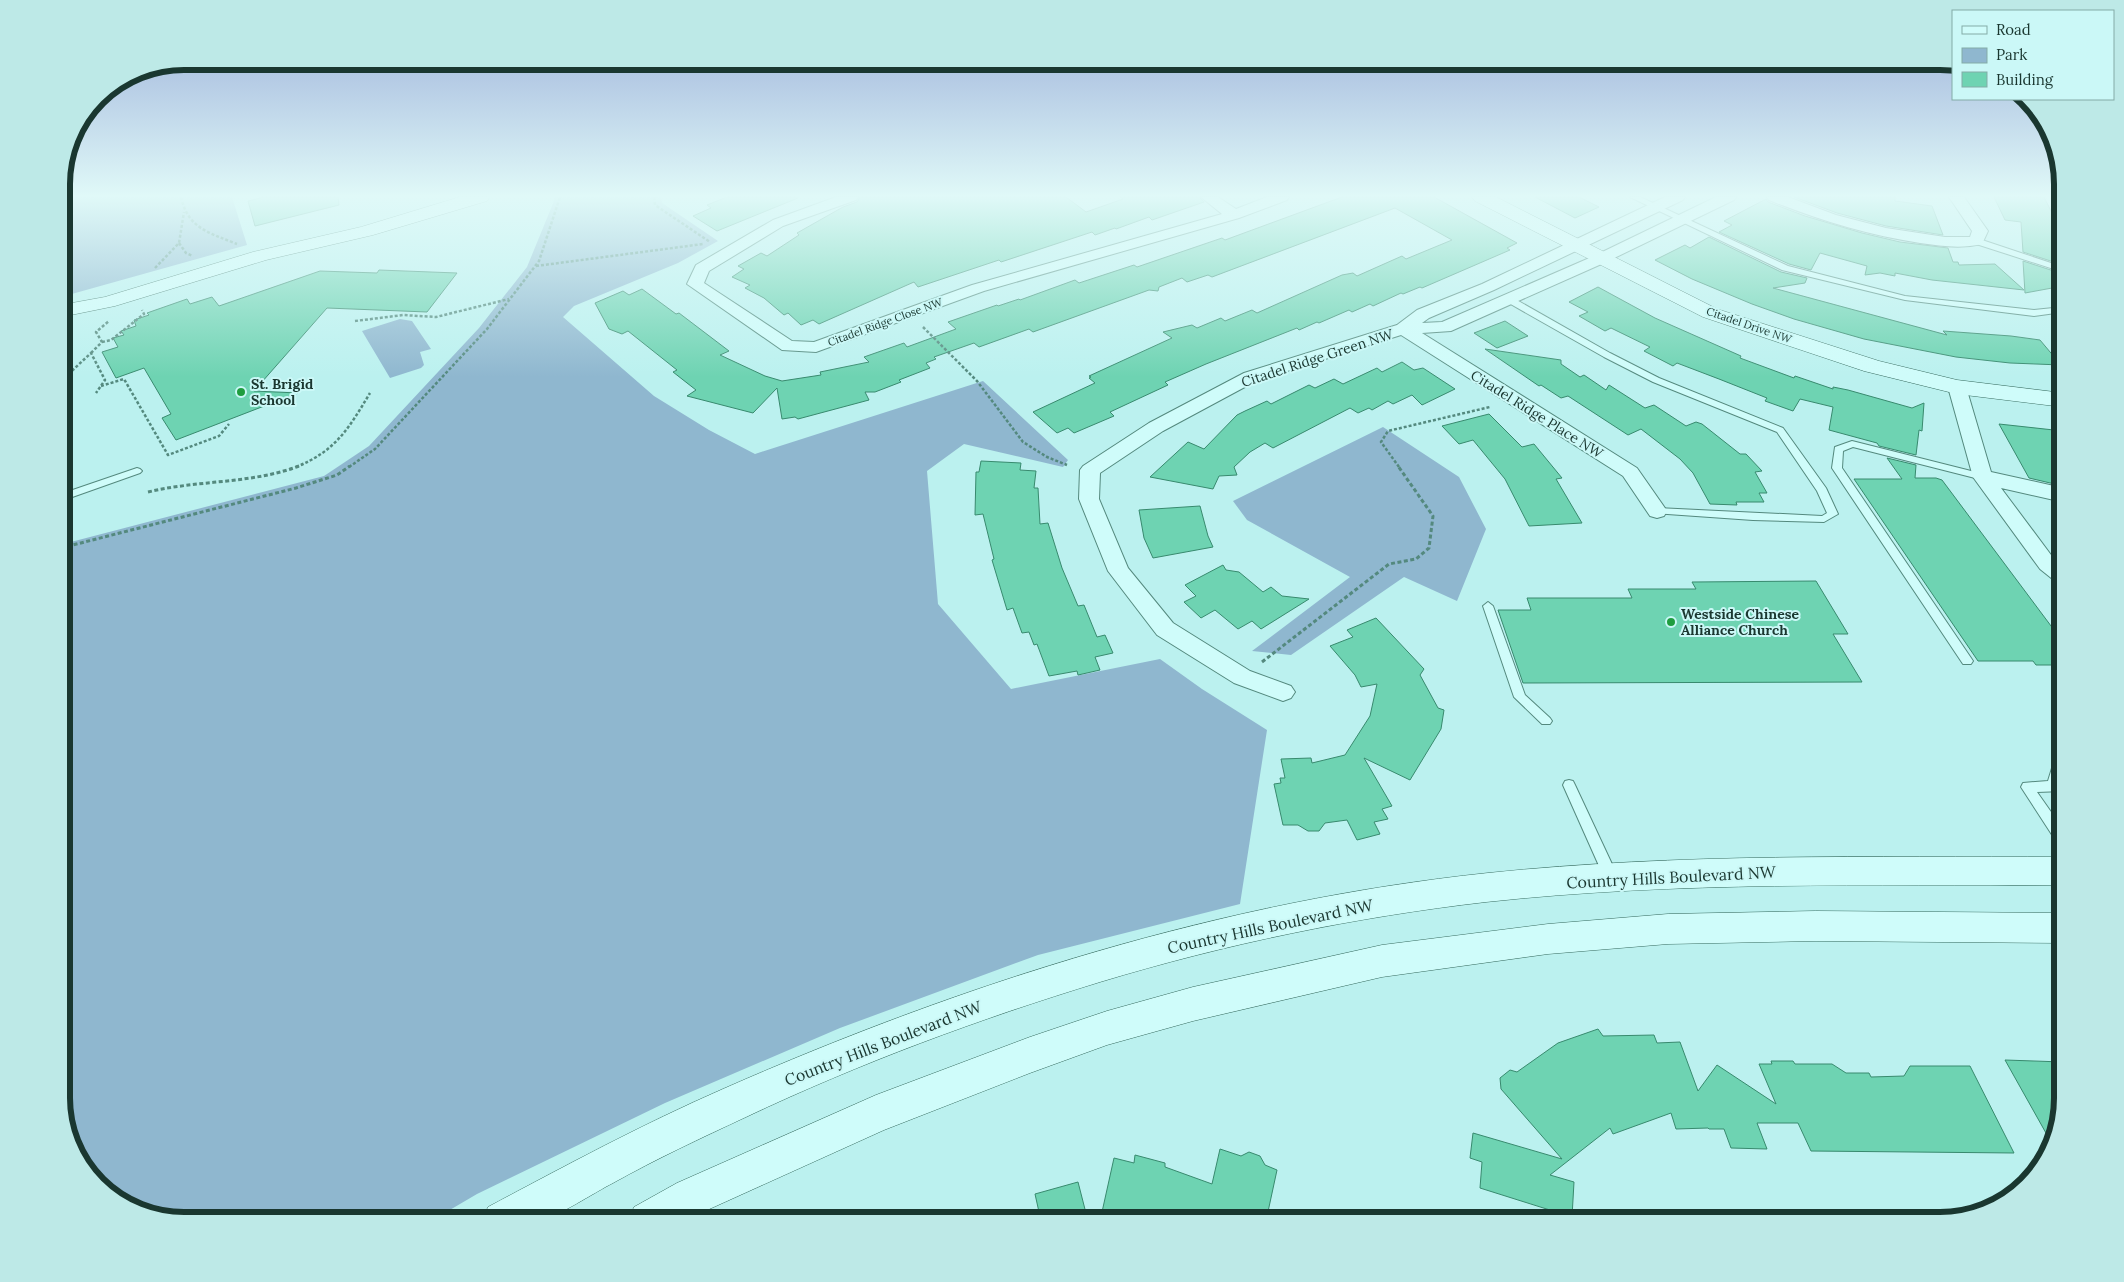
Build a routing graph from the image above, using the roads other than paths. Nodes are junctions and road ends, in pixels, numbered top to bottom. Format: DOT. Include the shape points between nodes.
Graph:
graph roads {
  1 [pos="257,257"];
  2 [pos="721,257"];
  3 [pos="1087,257"];
  4 [pos="1551,257"];
  5 [pos="1596,257"];
  6 [pos="1605,257"];
  7 [pos="1762,257"];
  8 [pos="2023,257"];
  9 [pos="1600,259"];
  10 [pos="2054,267"];
  11 [pos="1510,300"];
  12 [pos="70,309"];
  13 [pos="2054,310"];
  14 [pos="1404,329"];
  15 [pos="1957,387"];
  16 [pos="2054,395"];
  17 [pos="2036,397"];
  18 [pos="2054,399"];
  19 [pos="137,471"];
  20 [pos="1983,477"];
  21 [pos="2054,493"];
  22 [pos="70,495"];
  23 [pos="1657,511"];
  24 [pos="2054,569"];
  25 [pos="1488,606"];
  26 [pos="1967,661"];
  27 [pos="1283,692"];
  28 [pos="1546,721"];
  29 [pos="1569,785"];
  30 [pos="2054,786"];
  31 [pos="2054,827"];
  32 [pos="2054,870"];
  33 [pos="1611,877"];
  34 [pos="2054,928"];
  35 [pos="518,1212"];
  36 [pos="664,1212"];
  1 -- 12 [label="main road" via="108,302"];
  2 -- 3 [label="street, Citadel Ridge Close NW" via="702,268 695,284 788,346 816,346 978,288"];
  4 -- 14 [label="street, Citadel Ridge Green NW" via="1423,314"];
  5 -- 9 [label="main road, Citadel Drive NW"];
  6 -- 9 [label="street, Citadel Ridge Green NW"];
  7 -- 13 [label="lane" via="1786,268 1905,298 2034,313"];
  8 -- 10 [label="lane"];
  9 -- 11 [label="street, Citadel Ridge Green NW"];
  9 -- 15 [label="main road, Citadel Drive NW" via="1710,313 1872,366"];
  11 -- 14 [label="street, Citadel Ridge Green NW" via="1445,327"];
  11 -- 23 [label="lane" via="1656,380 1780,430 1822,490 1833,514 1824,520"];
  14 -- 23 [label="street, Citadel Ridge Place NW" via="1630,472"];
  14 -- 27 [label="street, Citadel Ridge Green NW" via="1250,377 1156,427 1090,470 1090,499 1119,571 1165,629 1242,677"];
  15 -- 17 [label="main road, Citadel Drive NW"];
  15 -- 20 [label="street"];
  16 -- 17 [label="main road, Citadel Drive NW"];
  17 -- 18 [label="main road, Citadel Drive NW"];
  19 -- 22 [label="lane"];
  20 -- 21 [label="street"];
  20 -- 24 [label="street"];
  20 -- 26 [label="lane" via="1852,444 1838,449 1837,468"];
  25 -- 28 [label="lane" via="1520,697"];
  29 -- 33 [label="lane"];
  30 -- 31 [label="lane" via="2027,787"];
  32 -- 33 [label="main road, Country Hills Boulevard NW" via="1755,872"];
  33 -- 35 [label="main road, Country Hills Boulevard NW" via="1483,888 1354,907 1208,936 1046,983 892,1036 724,1106 578,1178"];
  34 -- 36 [label="main road" via="1816,926 1668,929 1548,939 1382,961 1193,1004 1107,1028 876,1114"];
}
